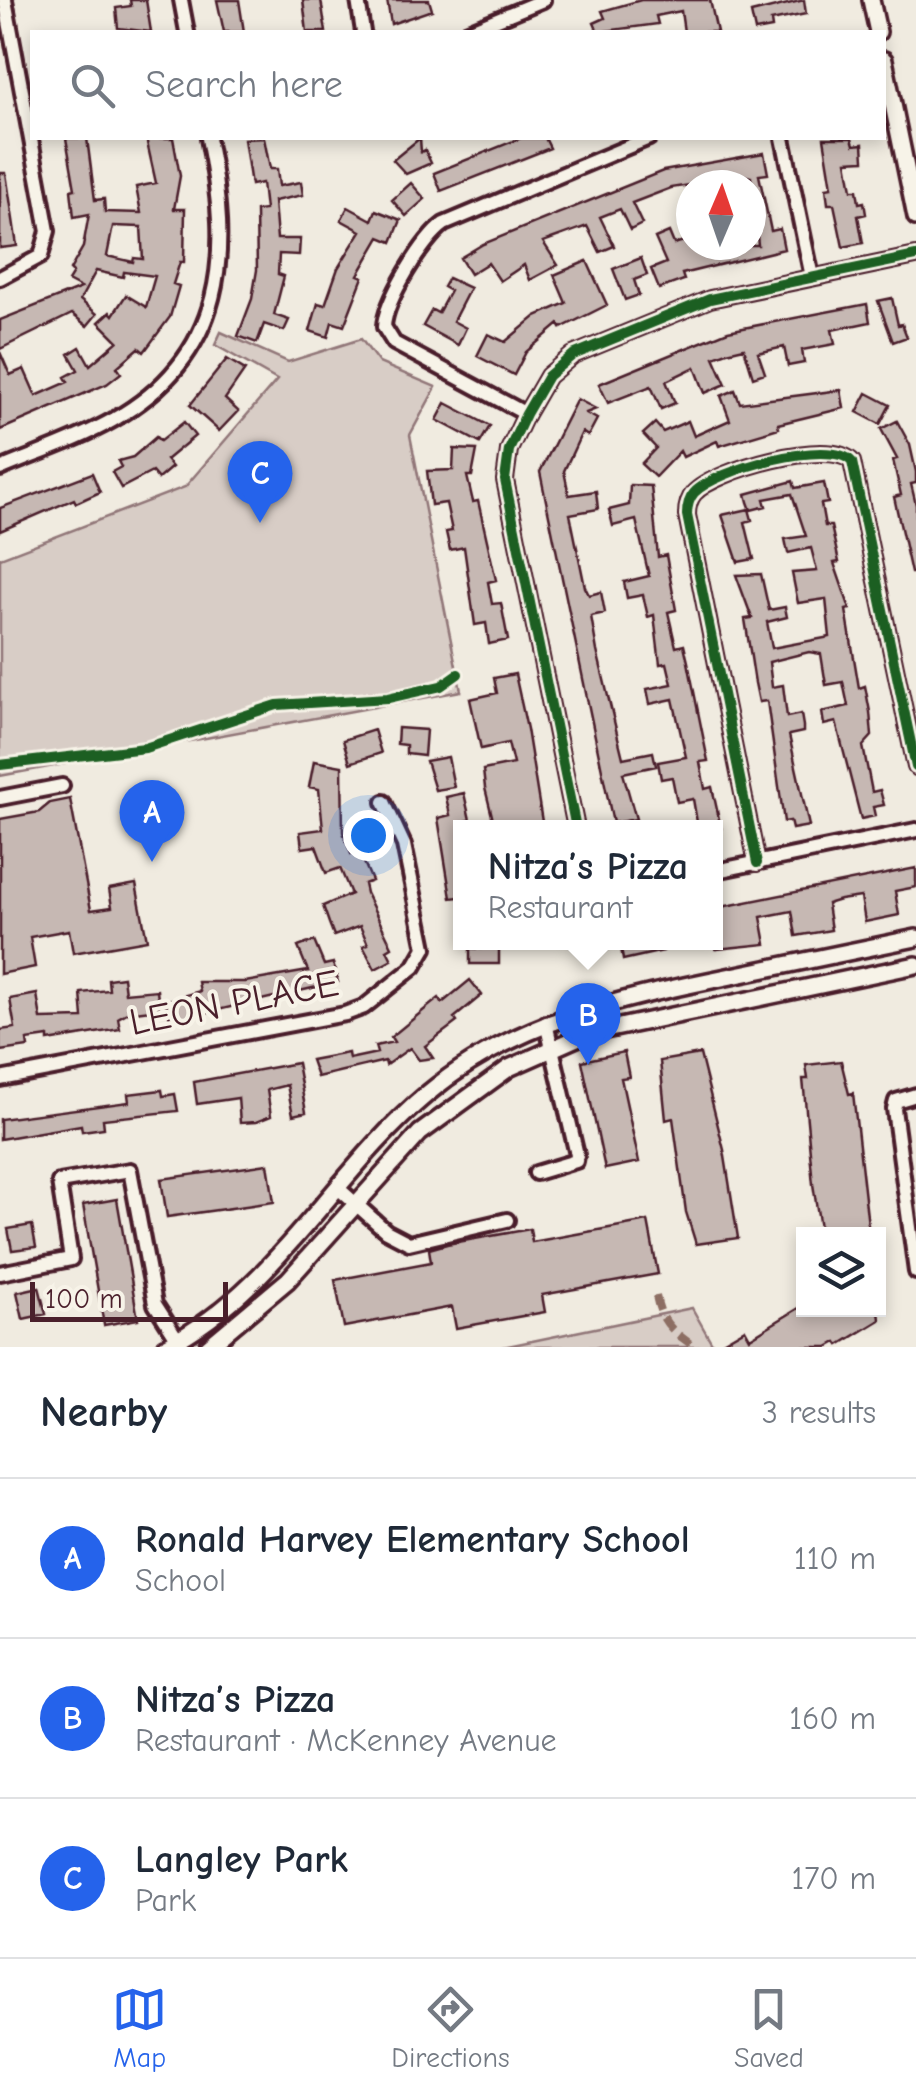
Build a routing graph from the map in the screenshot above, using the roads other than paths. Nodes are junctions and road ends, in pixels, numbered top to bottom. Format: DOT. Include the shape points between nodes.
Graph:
graph roads {
  1 [pos="5,0"];
  2 [pos="181,0"];
  3 [pos="358,0"];
  4 [pos="543,0"];
  5 [pos="871,0"];
  6 [pos="187,30"];
  7 [pos="362,30"];
  8 [pos="471,30"];
  9 [pos="878,30"];
  10 [pos="886,70"];
  11 [pos="30,134"];
  12 [pos="31,140"];
  13 [pos="208,140"];
  14 [pos="644,140"];
  15 [pos="783,140"];
  16 [pos="916,217"];
  17 [pos="916,256"];
  18 [pos="812,277"];
  19 [pos="0,278"];
  20 [pos="526,414"];
  21 [pos="0,468"];
  22 [pos="916,767"];
  23 [pos="62,786"];
  24 [pos="0,798"];
  25 [pos="384,802"];
  26 [pos="574,820"];
  27 [pos="916,830"];
  28 [pos="758,863"];
  29 [pos="723,870"];
  30 [pos="916,938"];
  31 [pos="916,965"];
  32 [pos="546,1022"];
  33 [pos="553,1047"];
  34 [pos="0,1079"];
  35 [pos="916,1095"];
  36 [pos="536,1174"];
  37 [pos="338,1188"];
  38 [pos="911,1194"];
  39 [pos="355,1204"];
  40 [pos="508,1220"];
  41 [pos="912,1221"];
  42 [pos="914,1244"];
  43 [pos="916,1272"];
  44 [pos="0,1273"];
  45 [pos="172,1344"];
  46 [pos="208,1347"];
  1 -- 11 [label="street"];
  2 -- 6 [label="street"];
  3 -- 7 [label="street"];
  4 -- 8 [label="street"];
  5 -- 9 [label="main road"];
  10 -- 16 [label="main road"];
  12 -- 19 [label="street" via="48,231 41,256"];
  13 -- 21 [label="street" via="222,252 210,304 186,354 124,414"];
  14 -- 20 [label="street" via="444,224 427,240 389,308 384,328 394,343"];
  15 -- 18 [label="street"];
  17 -- 18 [label="street"];
  18 -- 20 [label="street" via="700,302 572,355 548,376"];
  20 -- 26 [label="street" via="506,458 506,488"];
  22 -- 28 [label="street" via="852,462 842,453 820,451 705,485 692,496 687,516"];
  23 -- 24 [label="street"];
  25 -- 34 [label="street, LEON PLACE" via="404,844 425,944 414,967 364,1006"];
  27 -- 28 [label="street"];
  28 -- 29 [label="street"];
  30 -- 32 [label="main road" via="604,1003"];
  31 -- 33 [label="main road" via="586,1034"];
  32 -- 33 [label="street"];
  32 -- 37 [label="main road" via="470,1062 424,1096"];
  33 -- 36 [label="street" via="576,1161"];
  33 -- 39 [label="main road" via="442,1114"];
  35 -- 38 [label="street" via="896,1101 894,1109"];
  37 -- 39 [label="street"];
  37 -- 45 [label="main road" via="258,1274"];
  38 -- 41 [label="street"];
  39 -- 40 [label="street" via="409,1243"];
  39 -- 46 [label="main road" via="288,1280"];
  41 -- 42 [label="street"];
  42 -- 43 [label="street"];
  44 -- 45 [label="street" via="71,1259 59,1182 130,1170 156,1304"];
}
